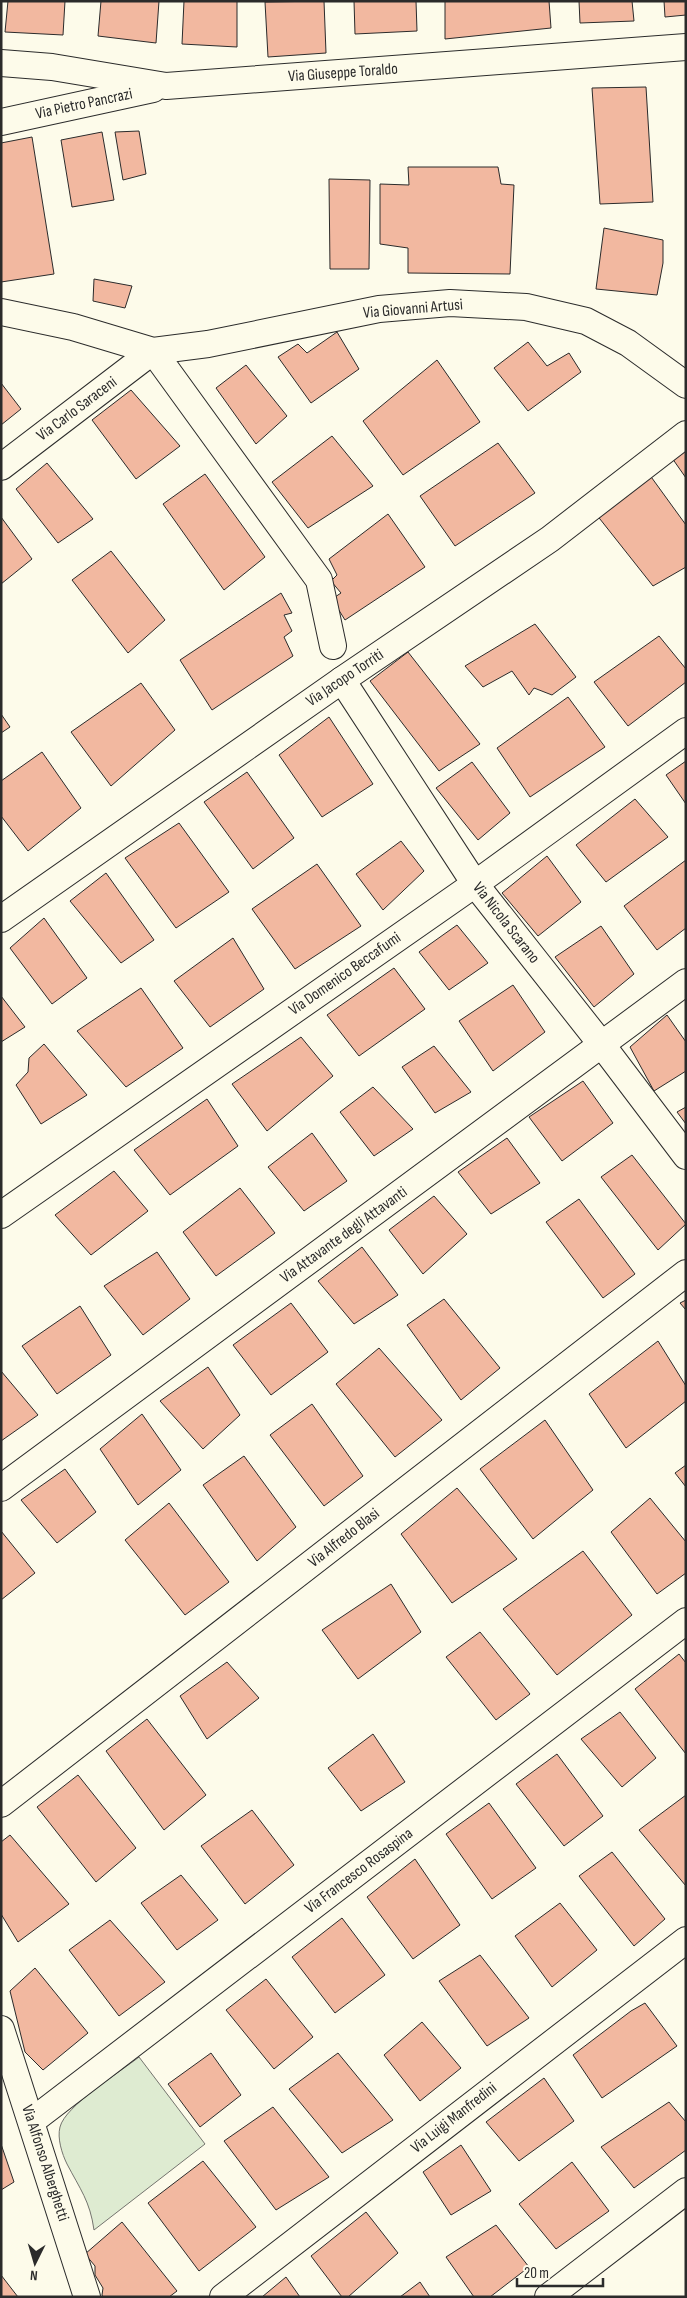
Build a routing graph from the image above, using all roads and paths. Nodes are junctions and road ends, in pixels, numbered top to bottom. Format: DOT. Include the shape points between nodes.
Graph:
graph roads {
  1 [pos="686,47"];
  2 [pos="1,62"];
  3 [pos="166,86"];
  4 [pos="1,122"];
  5 [pos="1,312"];
  6 [pos="153,351"];
  7 [pos="686,385"];
  8 [pos="686,434"];
  9 [pos="1,467"];
  10 [pos="333,646"];
  11 [pos="342,680"];
  12 [pos="686,731"];
  13 [pos="475,884"];
  14 [pos="1,919"];
  15 [pos="686,982"];
  16 [pos="602,1045"];
  17 [pos="686,1156"];
  18 [pos="1,1215"];
  19 [pos="686,1273"];
  20 [pos="1,1488"];
  21 [pos="686,1621"];
  22 [pos="1,1804"];
  23 [pos="686,1940"];
  24 [pos="1,2029"];
  25 [pos="7,2067"];
  26 [pos="32,2121"];
  27 [pos="686,2191"];
  28 [pos="87,2297"];
  29 [pos="223,2297"];
  30 [pos="548,2297"];
  1 -- 3 [label="street, Via Giuseppe Toraldo"];
  2 -- 3 [label="street, Via Giuseppe Toraldo" via="52,66"];
  3 -- 4 [label="street, Via Pietro Pancrazi"];
  5 -- 6 [label="street, Via Giovanni Artusi" via="73,327"];
  6 -- 7 [label="street, Via Giovanni Artusi" via="208,344 379,309 450,303 526,307 586,321 628,343"];
  6 -- 9 [label="street, Via Carlo Saraceni"];
  6 -- 10 [label="street" via="319,580"];
  8 -- 11 [label="street, Via Jacopo Torriti" via="550,539"];
  11 -- 13 [label="street, Via Nicola Scarano"];
  11 -- 14 [label="street, Via Jacopo Torriti"];
  12 -- 13 [label="street, Via Domenico Beccafumi"];
  13 -- 16 [label="street, Via Nicola Scarano"];
  13 -- 18 [label="street, Via Domenico Beccafumi"];
  15 -- 16 [label="street, Via Attavante degli Attavanti"];
  16 -- 17 [label="street, Via Nicola Scarano"];
  16 -- 20 [label="street, Via Attavante degli Attavanti"];
  19 -- 22 [label="street, Via Alfredo Blasi"];
  21 -- 26 [label="street, Via Francesco Rosaspina"];
  23 -- 29 [label="street, Via Luigi Manfredini"];
  24 -- 25 [label="street, Via Alfonso Alberghetti"];
  25 -- 26 [label="street, Via Alfonso Alberghetti"];
  26 -- 28 [label="street, Via Alfonso Alberghetti"];
  27 -- 30 [label="street"];
}
